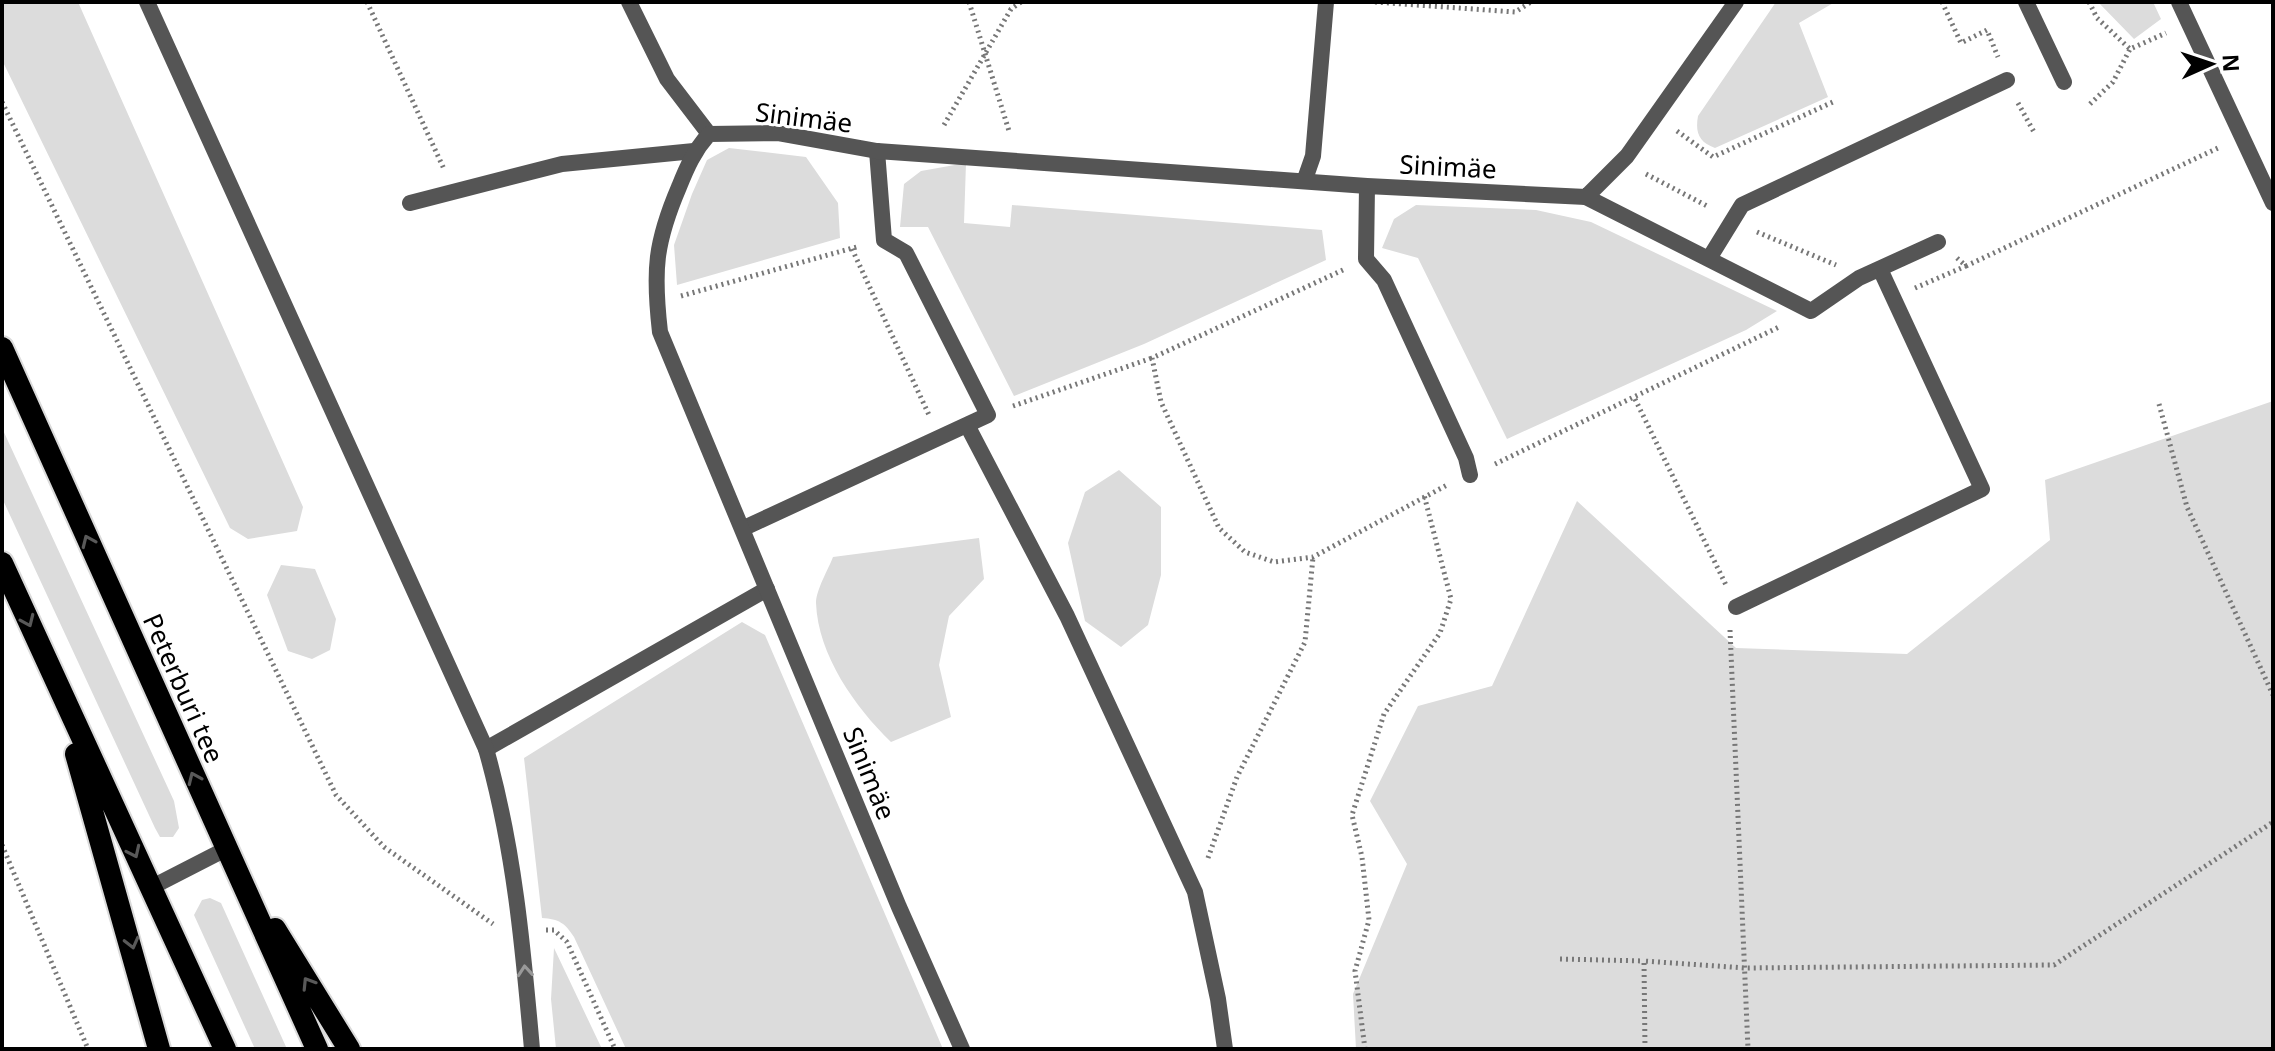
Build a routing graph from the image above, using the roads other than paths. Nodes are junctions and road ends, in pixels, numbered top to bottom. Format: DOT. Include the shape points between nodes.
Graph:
graph roads {
  1 [pos="147,2"];
  2 [pos="629,2"];
  3 [pos="1326,2"];
  4 [pos="1736,2"];
  5 [pos="2026,2"];
  6 [pos="2179,2"];
  7 [pos="2007,80"];
  8 [pos="2064,82"];
  9 [pos="709,134"];
  10 [pos="694,151"];
  11 [pos="877,151"];
  12 [pos="1305,179"];
  13 [pos="1367,186"];
  14 [pos="1586,197"];
  15 [pos="410,203"];
  16 [pos="2273,203"];
  17 [pos="1938,242"];
  18 [pos="1710,257"];
  19 [pos="1880,269"];
  20 [pos="2,348"];
  21 [pos="967,425"];
  22 [pos="1470,475"];
  23 [pos="744,528"];
  24 [pos="2,563"];
  25 [pos="767,589"];
  26 [pos="1733,614"];
  27 [pos="54,680"];
  28 [pos="486,749"];
  29 [pos="226,849"];
  30 [pos="150,888"];
  31 [pos="159,1049"];
  32 [pos="225,1049"];
  33 [pos="317,1049"];
  34 [pos="349,1049"];
  35 [pos="532,1049"];
  36 [pos="962,1049"];
  37 [pos="1225,1049"];
  1 -- 28 [label="street"];
  2 -- 9 [label="street" via="667,79"];
  3 -- 12 [label="street" via="1313,156"];
  4 -- 14 [label="street" via="1627,156"];
  5 -- 8 [label="street"];
  6 -- 16 [label="street"];
  7 -- 18 [label="street" via="1742,205"];
  9 -- 10 [label="street, Sinimäe"];
  9 -- 11 [label="street, Sinimäe" via="777,133"];
  10 -- 15 [label="street" via="562,164"];
  10 -- 23 [label="street, Sinimäe" via="660,232 655,283 660,332"];
  11 -- 12 [label="street, Sinimäe"];
  11 -- 21 [label="street" via="884,240 906,253 988,415"];
  12 -- 13 [label="street, Sinimäe"];
  13 -- 14 [label="street, Sinimäe"];
  13 -- 22 [label="street" via="1366,259 1384,280"];
  14 -- 18 [label="street"];
  17 -- 19 [label="street"];
  18 -- 19 [label="street" via="1811,311"];
  19 -- 26 [label="street" via="1982,489"];
  29 -- 20 [label="highway, Peterburi tee, one-way"];
  21 -- 23 [label="street"];
  21 -- 37 [label="street" via="1067,616 1195,892"];
  23 -- 25 [label="street, Sinimäe"];
  24 -- 27 [label="highway, one-way"];
  25 -- 28 [label="street"];
  25 -- 36 [label="street, Sinimäe"];
  27 -- 30 [label="highway, one-way"];
  27 -- 31 [label="highway, one-way"];
  35 -- 28 [label="street, one-way" via="505,816"];
  29 -- 30 [label="street"];
  29 -- 33 [label="highway, Peterburi tee"];
  34 -- 29 [label="highway, one-way"];
  30 -- 32 [label="highway"];
}
